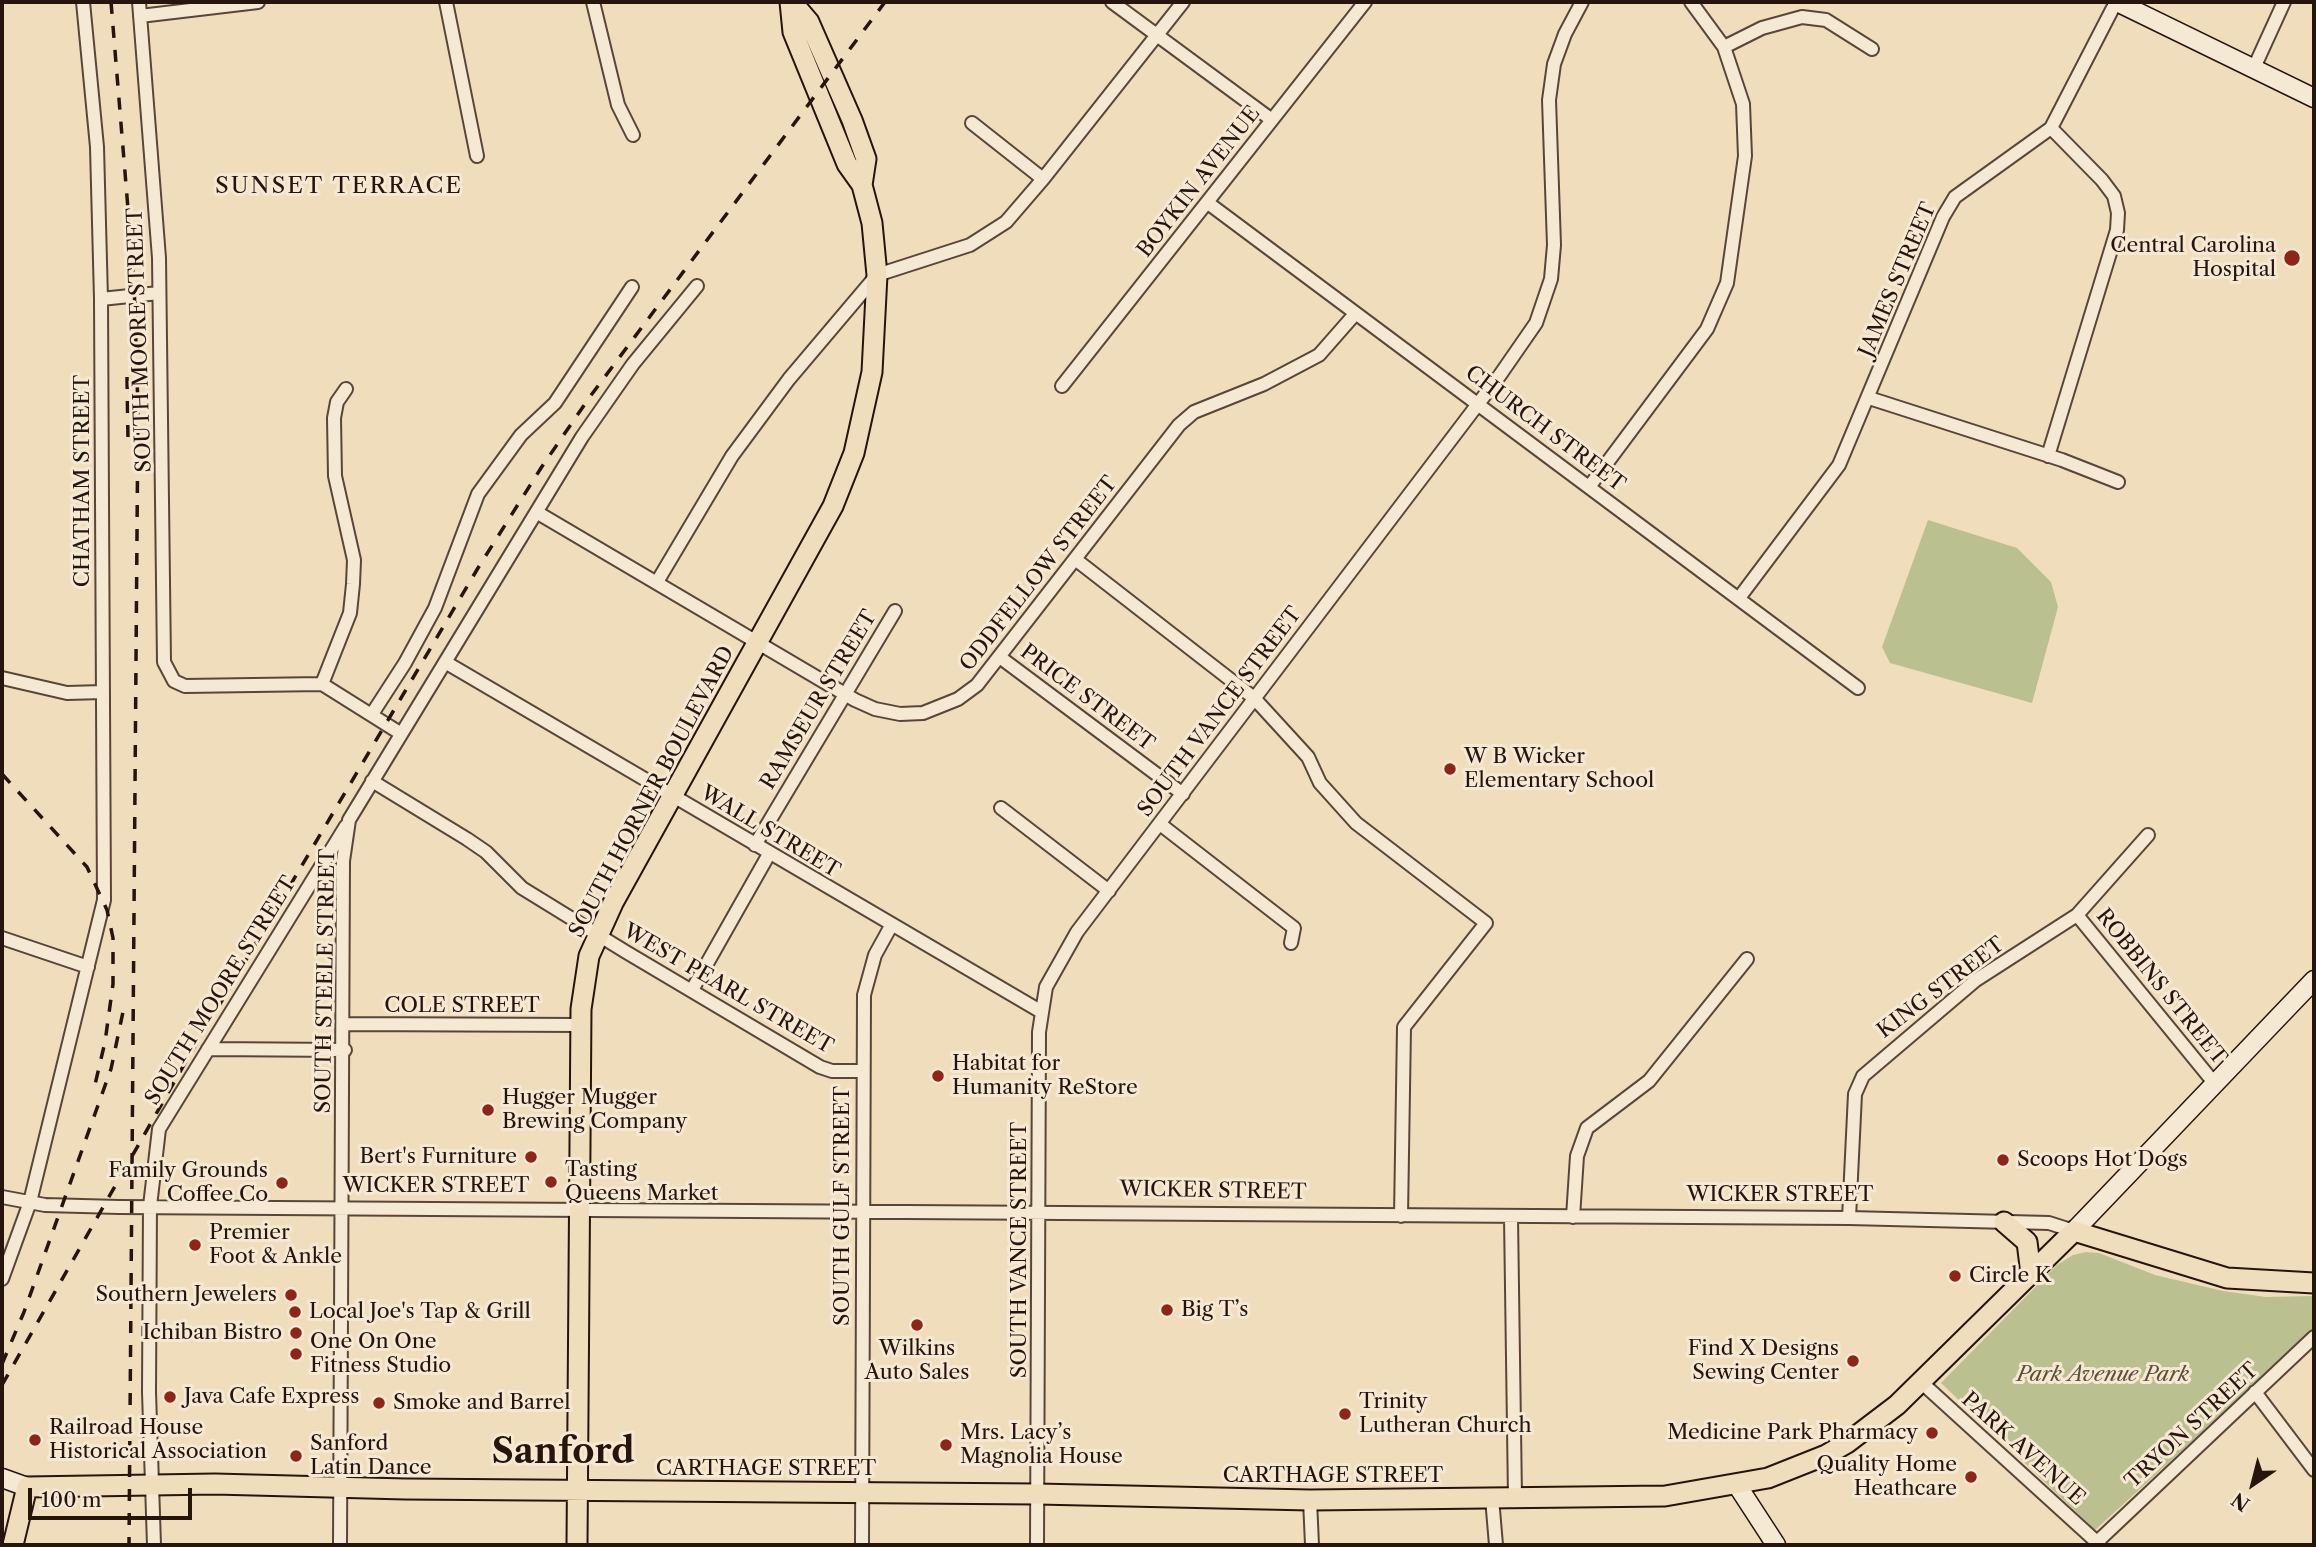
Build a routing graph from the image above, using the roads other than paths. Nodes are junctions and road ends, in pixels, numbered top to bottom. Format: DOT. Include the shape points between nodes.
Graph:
graph roads {
  1 [pos="83,2"];
  2 [pos="139,2"];
  3 [pos="258,2"];
  4 [pos="446,2"];
  5 [pos="593,2"];
  6 [pos="791,2"];
  7 [pos="1112,2"];
  8 [pos="1183,2"];
  9 [pos="1365,2"];
  10 [pos="1582,2"];
  11 [pos="1691,2"];
  12 [pos="2117,2"];
  13 [pos="2284,2"];
  14 [pos="140,16"];
  15 [pos="1158,36"];
  16 [pos="1724,47"];
  17 [pos="1872,49"];
  18 [pos="2253,70"];
  19 [pos="2314,99"];
  20 [pos="1272,120"];
  21 [pos="972,123"];
  22 [pos="2051,128"];
  23 [pos="633,135"];
  24 [pos="477,156"];
  25 [pos="1043,179"];
  26 [pos="1208,203"];
  27 [pos="877,275"];
  28 [pos="697,286"];
  29 [pos="632,287"];
  30 [pos="159,293"];
  31 [pos="101,299"];
  32 [pos="1355,314"];
  33 [pos="1062,386"];
  34 [pos="346,390"];
  35 [pos="1869,398"];
  36 [pos="1479,403"];
  37 [pos="2048,456"];
  38 [pos="2118,482"];
  39 [pos="1589,487"];
  40 [pos="538,513"];
  41 [pos="1074,559"];
  42 [pos="657,582"];
  43 [pos="1739,598"];
  44 [pos="895,611"];
  45 [pos="758,645"];
  46 [pos="1001,658"];
  47 [pos="445,662"];
  48 [pos="2,678"];
  49 [pos="322,684"];
  50 [pos="1857,688"];
  51 [pos="103,692"];
  52 [pos="846,694"];
  53 [pos="1254,698"];
  54 [pos="372,714"];
  55 [pos="400,733"];
  56 [pos="372,781"];
  57 [pos="1183,794"];
  58 [pos="673,797"];
  59 [pos="1001,808"];
  60 [pos="349,820"];
  61 [pos="1160,824"];
  62 [pos="2148,835"];
  63 [pos="755,845"];
  64 [pos="769,853"];
  65 [pos="1109,891"];
  66 [pos="2077,915"];
  67 [pos="891,926"];
  68 [pos="597,934"];
  69 [pos="2,938"];
  70 [pos="1291,943"];
  71 [pos="1747,958"];
  72 [pos="88,963"];
  73 [pos="2314,980"];
  74 [pos="692,990"];
  75 [pos="1040,1011"];
  76 [pos="344,1024"];
  77 [pos="581,1026"];
  78 [pos="208,1049"];
  79 [pos="345,1050"];
  80 [pos="861,1071"];
  81 [pos="2215,1084"];
  82 [pos="2,1197"];
  83 [pos="30,1202"];
  84 [pos="150,1206"];
  85 [pos="342,1209"];
  86 [pos="578,1209"];
  87 [pos="863,1211"];
  88 [pos="1040,1212"];
  89 [pos="1401,1216"];
  90 [pos="1511,1217"];
  91 [pos="1573,1217"];
  92 [pos="1849,1217"];
  93 [pos="2004,1222"];
  94 [pos="2074,1231"];
  95 [pos="2031,1274"];
  96 [pos="2,1279"];
  97 [pos="2314,1283"];
  98 [pos="2314,1337"];
  99 [pos="1921,1382"];
  100 [pos="2255,1392"];
  101 [pos="2314,1470"];
  102 [pos="2,1478"];
  103 [pos="151,1484"];
  104 [pos="1737,1485"];
  105 [pos="27,1487"];
  106 [pos="341,1487"];
  107 [pos="576,1490"];
  108 [pos="862,1492"];
  109 [pos="1037,1494"];
  110 [pos="1492,1498"];
  111 [pos="1515,1498"];
  112 [pos="1310,1500"];
  113 [pos="2098,1544"];
  114 [pos="13,1545"];
  115 [pos="154,1545"];
  116 [pos="340,1545"];
  117 [pos="577,1545"];
  118 [pos="862,1545"];
  119 [pos="1037,1545"];
  120 [pos="1312,1545"];
  121 [pos="1496,1545"];
  122 [pos="1776,1545"];
  1 -- 31 [label="street, CHATHAM STREET" via="97,147"];
  2 -- 14 [label="street, SOUTH MOORE STREET"];
  3 -- 14 [label="street"];
  4 -- 24 [label="street"];
  5 -- 23 [label="street" via="618,104"];
  6 -- 27 [label="main road, SOUTH HORNER BOULEVARD" via="809,22 866,159 862,185 872,223"];
  7 -- 15 [label="street"];
  8 -- 15 [label="street"];
  9 -- 20 [label="street, BOYKIN AVENUE"];
  10 -- 36 [label="street, SOUTH VANCE STREET" via="1554,64 1549,100 1554,233 1551,279 1536,323"];
  11 -- 16 [label="street"];
  12 -- 18 [label="main road"];
  12 -- 22 [label="street, JAMES STREET"];
  13 -- 18 [label="street"];
  14 -- 30 [label="street, SOUTH MOORE STREET"];
  15 -- 20 [label="street"];
  15 -- 25 [label="street"];
  16 -- 17 [label="street" via="1762,28 1802,17 1826,20"];
  16 -- 39 [label="street" via="1743,104 1745,156 1727,283 1707,329"];
  18 -- 19 [label="main road"];
  20 -- 26 [label="street, BOYKIN AVENUE"];
  21 -- 25 [label="street"];
  22 -- 35 [label="street, JAMES STREET" via="1955,197"];
  22 -- 37 [label="street" via="2102,180 2118,213 2117,230"];
  25 -- 27 [label="street" via="1006,222 983,238"];
  26 -- 32 [label="street, CHURCH STREET"];
  26 -- 33 [label="street, BOYKIN AVENUE"];
  27 -- 42 [label="street" via="789,379 732,456"];
  27 -- 45 [label="main road, SOUTH HORNER BOULEVARD" via="872,372 854,453 819,536"];
  28 -- 40 [label="street, SOUTH STEELE STREET" via="582,438"];
  29 -- 54 [label="street" via="555,403 521,435 478,494 435,608"];
  30 -- 31 [label="street"];
  30 -- 49 [label="street, SOUTH MOORE STREET" via="164,662 170,677 185,686"];
  31 -- 51 [label="street, CHATHAM STREET"];
  32 -- 36 [label="street, CHURCH STREET"];
  32 -- 41 [label="street, ODDFELLOW STREET" via="1319,355 1264,384 1194,412"];
  34 -- 49 [label="street" via="337,402 334,418 335,476 354,560 353,584 350,613"];
  35 -- 37 [label="street"];
  35 -- 43 [label="street, JAMES STREET" via="1839,465"];
  36 -- 39 [label="street, CHURCH STREET"];
  36 -- 53 [label="street, SOUTH VANCE STREET"];
  37 -- 38 [label="street"];
  39 -- 43 [label="street, CHURCH STREET"];
  40 -- 42 [label="street, ODDFELLOW STREET"];
  40 -- 47 [label="street, SOUTH STEELE STREET"];
  41 -- 46 [label="street, ODDFELLOW STREET"];
  41 -- 53 [label="street"];
  42 -- 45 [label="street, ODDFELLOW STREET"];
  43 -- 50 [label="street, CHURCH STREET"];
  44 -- 52 [label="street, RAMSEUR STREET"];
  45 -- 52 [label="street, ODDFELLOW STREET"];
  45 -- 58 [label="main road, SOUTH HORNER BOULEVARD"];
  46 -- 52 [label="street, ODDFELLOW STREET" via="958,699 923,713 875,709"];
  46 -- 57 [label="street, PRICE STREET"];
  47 -- 55 [label="street, SOUTH STEELE STREET"];
  47 -- 58 [label="street, WALL STREET"];
  48 -- 51 [label="street" via="67,693"];
  49 -- 54 [label="street"];
  51 -- 72 [label="street, CHATHAM STREET" via="105,872 100,922"];
  52 -- 63 [label="street, RAMSEUR STREET"];
  53 -- 57 [label="street, SOUTH VANCE STREET"];
  53 -- 89 [label="street" via="1308,757 1320,783 1356,823 1486,923 1404,1027"];
  54 -- 55 [label="street"];
  55 -- 56 [label="street, SOUTH STEELE STREET"];
  56 -- 60 [label="street, SOUTH STEELE STREET"];
  56 -- 68 [label="street, WEST PEARL STREET" via="467,839 522,888"];
  57 -- 61 [label="street, SOUTH VANCE STREET"];
  58 -- 63 [label="street, WALL STREET"];
  58 -- 68 [label="main road, SOUTH HORNER BOULEVARD"];
  59 -- 65 [label="street"];
  60 -- 76 [label="street, SOUTH STEELE STREET" via="343,861"];
  60 -- 78 [label="street, SOUTH MOORE STREET"];
  61 -- 65 [label="street, SOUTH VANCE STREET"];
  61 -- 70 [label="street" via="1294,928"];
  62 -- 66 [label="street, KING STREET"];
  63 -- 64 [label="street, WALL STREET"];
  64 -- 67 [label="street, WALL STREET"];
  64 -- 74 [label="street"];
  65 -- 75 [label="street, SOUTH VANCE STREET" via="1052,974"];
  66 -- 81 [label="street, ROBBINS STREET"];
  66 -- 92 [label="street, KING STREET" via="1976,980 1863,1076 1854,1094"];
  67 -- 75 [label="street, WALL STREET"];
  67 -- 80 [label="street, SOUTH GULF STREET" via="875,955 864,995"];
  68 -- 74 [label="street, WEST PEARL STREET"];
  68 -- 77 [label="main road, SOUTH HORNER BOULEVARD" via="583,980"];
  69 -- 72 [label="street"];
  71 -- 91 [label="street" via="1649,1081 1587,1128 1577,1156"];
  72 -- 83 [label="street, CHATHAM STREET"];
  73 -- 81 [label="main road, CARTHAGE STREET"];
  74 -- 80 [label="street, WEST PEARL STREET" via="820,1067"];
  75 -- 88 [label="street, SOUTH VANCE STREET"];
  76 -- 77 [label="street, COLE STREET"];
  76 -- 79 [label="street, SOUTH STEELE STREET"];
  77 -- 86 [label="main road, SOUTH HORNER BOULEVARD"];
  78 -- 79 [label="street"];
  78 -- 84 [label="street, SOUTH MOORE STREET" via="159,1129"];
  79 -- 85 [label="street, SOUTH STEELE STREET"];
  80 -- 87 [label="street, SOUTH GULF STREET"];
  81 -- 94 [label="main road, CARTHAGE STREET"];
  82 -- 83 [label="street, WICKER STREET"];
  83 -- 84 [label="street, WICKER STREET"];
  83 -- 96 [label="street, CHATHAM STREET"];
  84 -- 85 [label="street, WICKER STREET"];
  84 -- 103 [label="street, SOUTH MOORE STREET"];
  85 -- 86 [label="street, WICKER STREET"];
  85 -- 106 [label="street, SOUTH STEELE STREET"];
  86 -- 87 [label="street, WICKER STREET"];
  86 -- 107 [label="main road, SOUTH HORNER BOULEVARD"];
  87 -- 88 [label="street, WICKER STREET"];
  87 -- 108 [label="street, SOUTH GULF STREET"];
  88 -- 89 [label="street, WICKER STREET"];
  88 -- 109 [label="street, SOUTH VANCE STREET"];
  89 -- 90 [label="street, WICKER STREET"];
  90 -- 91 [label="street, WICKER STREET"];
  90 -- 111 [label="street"];
  91 -- 92 [label="street, WICKER STREET"];
  92 -- 93 [label="street, WICKER STREET"];
  93 -- 94 [label="street, WICKER STREET" via="2049,1223"];
  93 -- 95 [label="main road" via="2027,1242"];
  94 -- 95 [label="main road, CARTHAGE STREET"];
  94 -- 97 [label="main road, WICKER STREET" via="2227,1278"];
  95 -- 99 [label="main road, CARTHAGE STREET"];
  98 -- 100 [label="street, TRYON STREET"];
  99 -- 104 [label="main road, CARTHAGE STREET" via="1863,1432 1826,1455 1787,1472"];
  99 -- 113 [label="street, PARK AVENUE"];
  100 -- 101 [label="street"];
  100 -- 113 [label="street, TRYON STREET"];
  102 -- 105 [label="main road"];
  103 -- 105 [label="main road, CARTHAGE STREET"];
  103 -- 106 [label="main road, CARTHAGE STREET"];
  103 -- 115 [label="street, SOUTH MOORE STREET"];
  104 -- 111 [label="main road, CARTHAGE STREET" via="1665,1496"];
  104 -- 122 [label="main road"];
  105 -- 114 [label="main road"];
  106 -- 107 [label="main road, CARTHAGE STREET"];
  106 -- 116 [label="street, SOUTH STEELE STREET"];
  107 -- 108 [label="main road, CARTHAGE STREET"];
  107 -- 117 [label="main road, SOUTH HORNER BOULEVARD"];
  108 -- 109 [label="main road, CARTHAGE STREET"];
  108 -- 118 [label="street, SOUTH GULF STREET"];
  109 -- 112 [label="main road, CARTHAGE STREET"];
  109 -- 119 [label="street, SOUTH VANCE STREET"];
  110 -- 111 [label="main road, CARTHAGE STREET"];
  110 -- 112 [label="main road, CARTHAGE STREET"];
  110 -- 121 [label="street"];
  112 -- 120 [label="street"];
}
